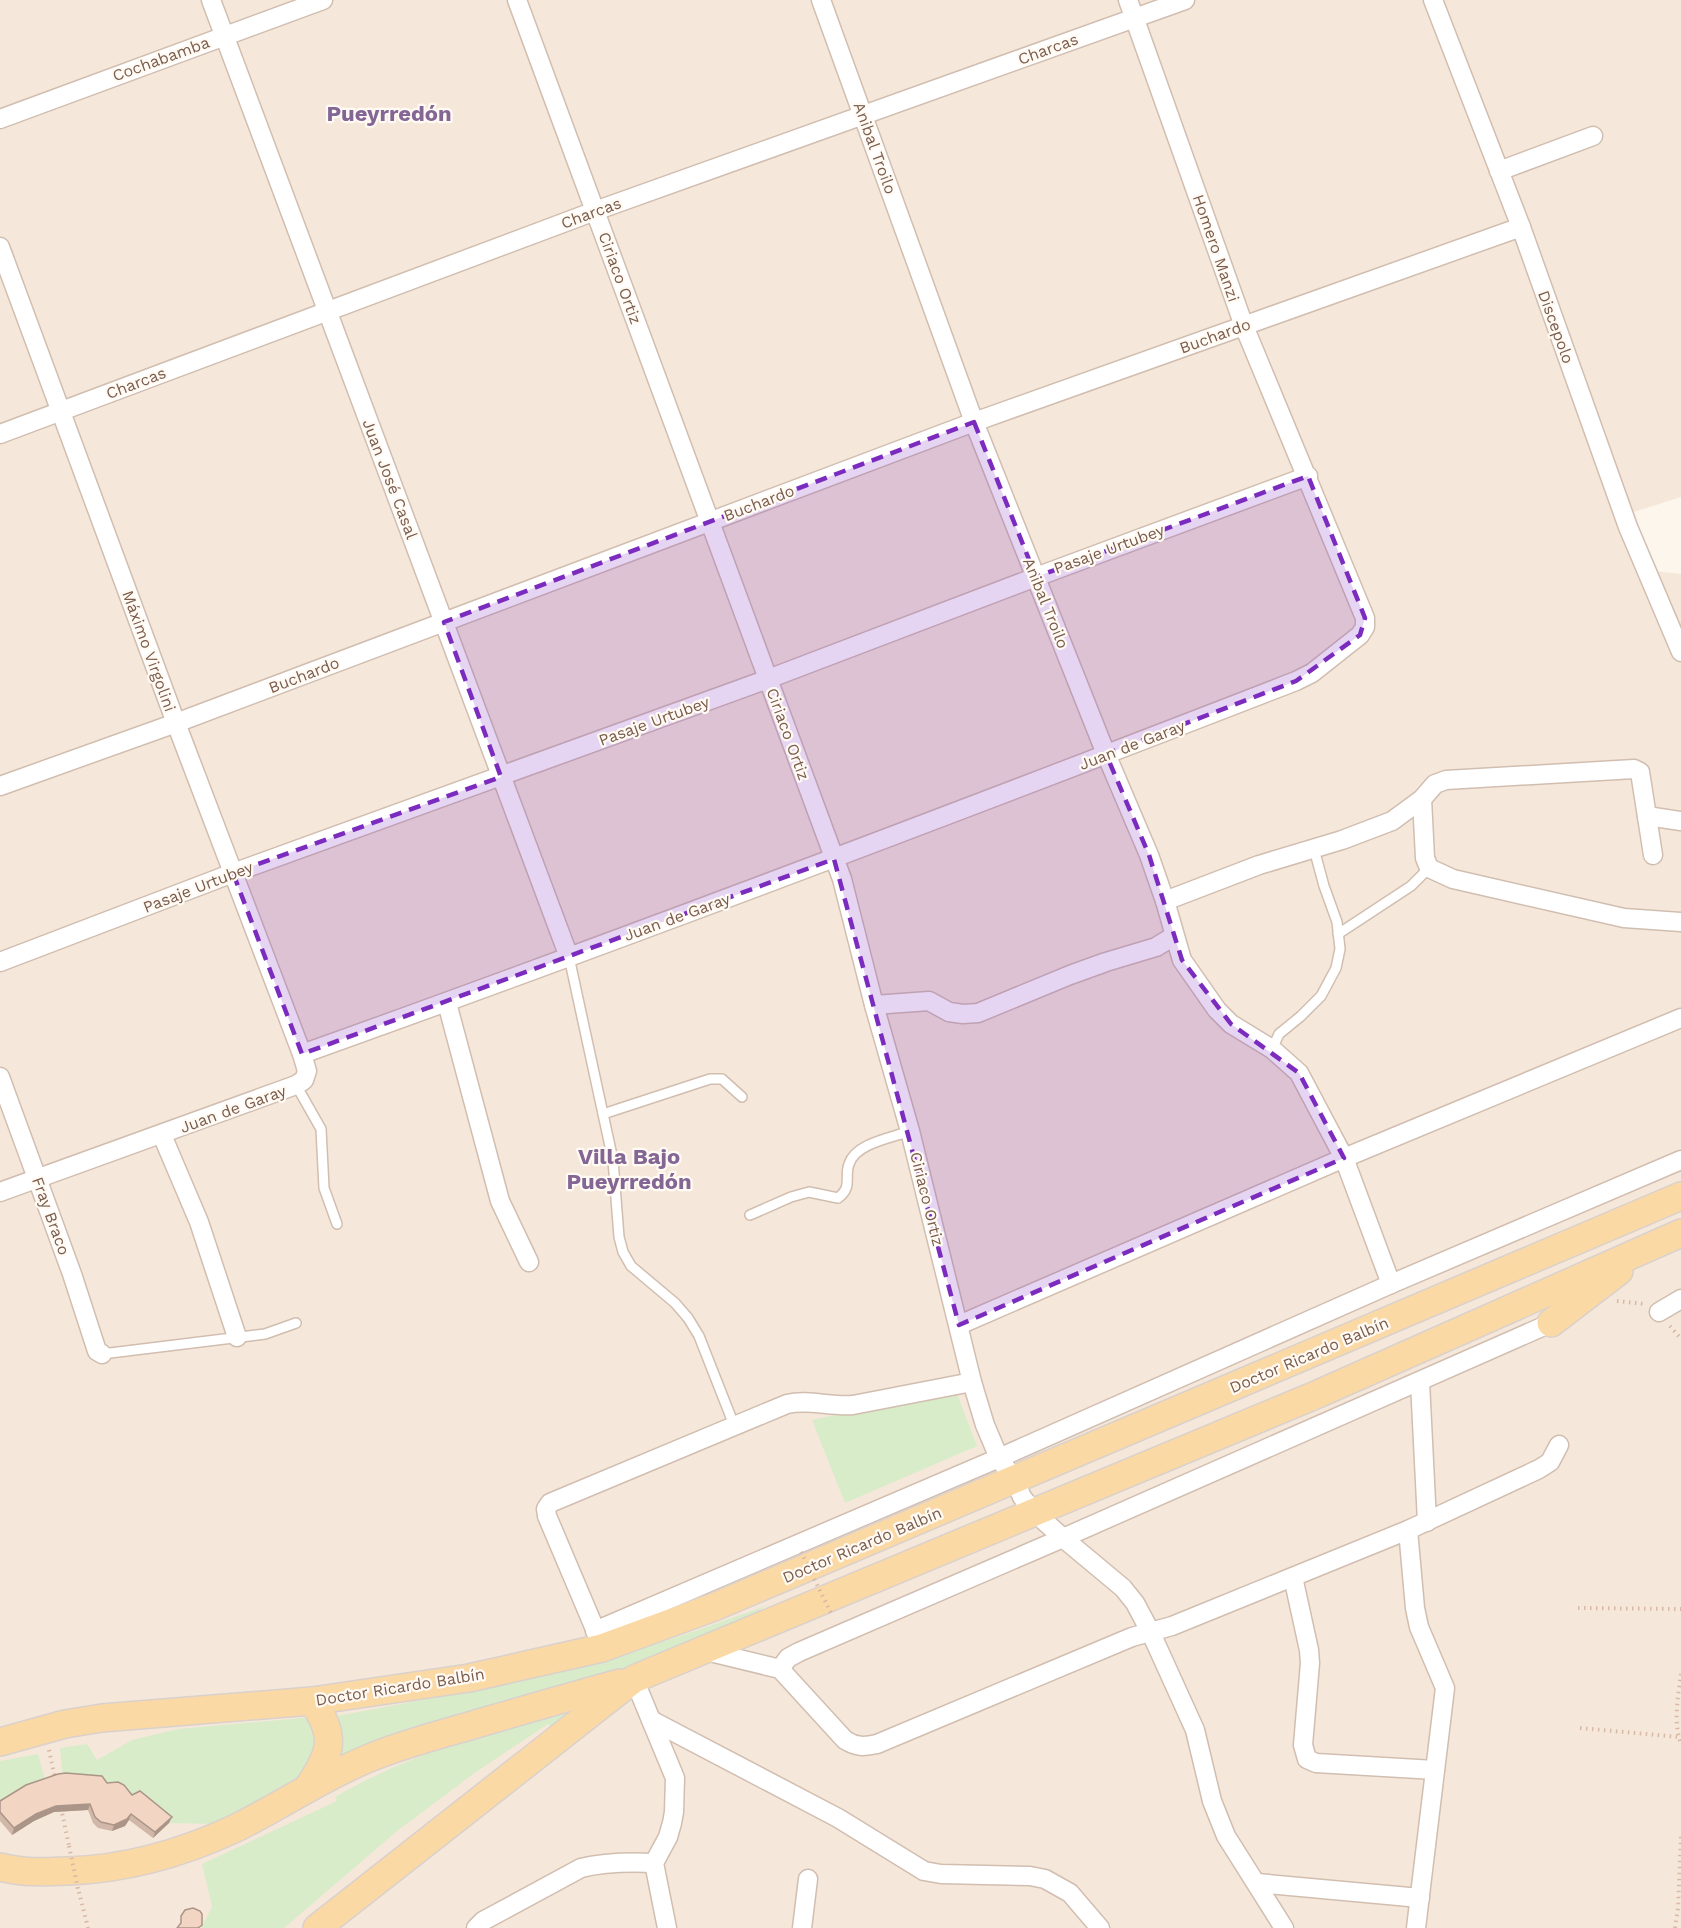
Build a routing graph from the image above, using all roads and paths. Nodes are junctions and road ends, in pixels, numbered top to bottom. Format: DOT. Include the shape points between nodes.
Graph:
graph roads {
  1 [pos="211,0"];
  2 [pos="322,0"];
  3 [pos="517,0"];
  4 [pos="821,0"];
  5 [pos="1128,0"];
  6 [pos="1185,0"];
  7 [pos="1433,0"];
  8 [pos="1135,18"];
  9 [pos="225,36"];
  10 [pos="863,115"];
  11 [pos="0,118"];
  12 [pos="1593,136"];
  13 [pos="1499,171"];
  14 [pos="595,211"];
  15 [pos="1521,228"];
  16 [pos="0,247"];
  17 [pos="327,311"];
  18 [pos="1244,326"];
  19 [pos="61,411"];
  20 [pos="974,422"];
  21 [pos="0,434"];
  22 [pos="1308,476"];
  23 [pos="710,522"];
  24 [pos="1035,577"];
  25 [pos="444,622"];
  26 [pos="1365,627"];
  27 [pos="1681,652"];
  28 [pos="768,679"];
  29 [pos="176,723"];
  30 [pos="1106,754"];
  31 [pos="501,777"];
  32 [pos="0,786"];
  33 [pos="1422,799"];
  34 [pos="1647,816"];
  35 [pos="1681,821"];
  36 [pos="1314,849"];
  37 [pos="1653,855"];
  38 [pos="834,859"];
  39 [pos="1429,868"];
  40 [pos="233,873"];
  41 [pos="1165,901"];
  42 [pos="1681,922"];
  43 [pos="1338,934"];
  44 [pos="1174,936"];
  45 [pos="569,957"];
  46 [pos="0,962"];
  47 [pos="447,1003"];
  48 [pos="874,1005"];
  49 [pos="1681,1018"];
  50 [pos="1272,1049"];
  51 [pos="302,1054"];
  52 [pos="0,1077"];
  53 [pos="296,1085"];
  54 [pos="742,1097"];
  55 [pos="603,1114"];
  56 [pos="910,1131"];
  57 [pos="162,1134"];
  58 [pos="1344,1158"];
  59 [pos="1681,1160"];
  60 [pos="37,1178"];
  61 [pos="0,1192"];
  62 [pos="1681,1196"];
  63 [pos="750,1215"];
  64 [pos="336,1224"];
  65 [pos="1681,1233"];
  66 [pos="1655,1244"];
  67 [pos="529,1262"];
  68 [pos="1391,1284"];
  69 [pos="1681,1299"];
  70 [pos="1608,1300"];
  71 [pos="1659,1312"];
  72 [pos="296,1323"];
  73 [pos="1551,1323"];
  74 [pos="959,1325"];
  75 [pos="237,1337"];
  76 [pos="1681,1339"];
  77 [pos="102,1354"];
  78 [pos="972,1382"];
  79 [pos="1420,1382"];
  80 [pos="734,1425"];
  81 [pos="1559,1445"];
  82 [pos="999,1458"];
  83 [pos="1015,1481"];
  84 [pos="1034,1512"];
  85 [pos="1428,1522"];
  86 [pos="1408,1530"];
  87 [pos="1063,1538"];
  88 [pos="801,1552"];
  89 [pos="1293,1577"];
  90 [pos="1578,1608"];
  91 [pos="1681,1609"];
  92 [pos="831,1613"];
  93 [pos="1151,1633"];
  94 [pos="599,1639"];
  95 [pos="702,1650"];
  96 [pos="780,1669"];
  97 [pos="1681,1674"];
  98 [pos="634,1678"];
  99 [pos="312,1701"];
  100 [pos="651,1720"];
  101 [pos="1580,1728"];
  102 [pos="1679,1737"];
  103 [pos="0,1742"];
  104 [pos="1681,1744"];
  105 [pos="48,1745"];
  106 [pos="1435,1770"];
  107 [pos="55,1780"];
  108 [pos="307,1789"];
  109 [pos="60,1801"];
  110 [pos="1681,1836"];
  111 [pos="654,1863"];
  112 [pos="0,1868"];
  113 [pos="808,1880"];
  114 [pos="1257,1883"];
  115 [pos="1420,1898"];
  116 [pos="88,1928"];
  117 [pos="317,1928"];
  118 [pos="476,1928"];
  119 [pos="667,1928"];
  120 [pos="802,1928"];
  121 [pos="1100,1928"];
  122 [pos="1284,1928"];
  123 [pos="1416,1928"];
  124 [pos="1675,1928"];
  1 -- 9 [label="street, Juan José Casal"];
  2 -- 9 [label="street, Cochabamba"];
  3 -- 14 [label="street, Ciriaco Ortiz"];
  4 -- 10 [label="street, Anibal Troilo"];
  5 -- 8 [label="street, Homero Manzi"];
  6 -- 8 [label="street, Charcas"];
  7 -- 13 [label="street, Discepolo"];
  8 -- 10 [label="street, Charcas"];
  8 -- 18 [label="street, Homero Manzi"];
  9 -- 11 [label="street, Cochabamba"];
  9 -- 17 [label="street, Juan José Casal"];
  10 -- 14 [label="street, Charcas"];
  10 -- 20 [label="street, Anibal Troilo"];
  12 -- 13 [label="street"];
  13 -- 15 [label="street, Discepolo"];
  14 -- 17 [label="street, Charcas"];
  14 -- 23 [label="street, Ciriaco Ortiz"];
  15 -- 18 [label="street, Buchardo"];
  15 -- 27 [label="street, Discepolo" via="1628,527"];
  16 -- 19 [label="street, Máximo Virgolini"];
  17 -- 19 [label="street, Charcas"];
  17 -- 25 [label="street, Juan José Casal"];
  18 -- 20 [label="street, Buchardo"];
  18 -- 22 [label="street, Homero Manzi"];
  19 -- 21 [label="street, Charcas"];
  19 -- 29 [label="street, Máximo Virgolini"];
  20 -- 23 [label="street, Buchardo"];
  20 -- 24 [label="street, Anibal Troilo"];
  22 -- 24 [label="street, Pasaje Urtubey"];
  22 -- 26 [label="street, Homero Manzi" via="1365,618"];
  23 -- 25 [label="street, Buchardo"];
  23 -- 28 [label="street, Ciriaco Ortiz"];
  24 -- 28 [label="street, Pasaje Urtubey"];
  24 -- 30 [label="street, Anibal Troilo"];
  25 -- 29 [label="street, Buchardo"];
  25 -- 31 [label="street, Juan José Casal"];
  26 -- 30 [label="street, Juan de Garay" via="1312,673 1296,681"];
  28 -- 31 [label="street, Pasaje Urtubey"];
  28 -- 38 [label="street, Ciriaco Ortiz"];
  29 -- 32 [label="street, Buchardo"];
  29 -- 40 [label="street, Máximo Virgolini"];
  30 -- 38 [label="street, Juan de Garay"];
  30 -- 41 [label="street, Anibal Troilo" via="1139,828"];
  31 -- 40 [label="street, Pasaje Urtubey"];
  31 -- 45 [label="street, Juan José Casal"];
  33 -- 34 [label="street" via="1435,784 1446,780 1634,769 1640,772"];
  33 -- 36 [label="street" via="1392,821"];
  33 -- 39 [label="street"];
  34 -- 35 [label="street"];
  34 -- 37 [label="street"];
  36 -- 41 [label="street" via="1259,865"];
  36 -- 43 [label="lane"];
  38 -- 45 [label="street, Juan de Garay"];
  38 -- 48 [label="street, Ciriaco Ortiz"];
  39 -- 42 [label="street" via="1453,879 1624,918"];
  39 -- 43 [label="lane" via="1411,886"];
  40 -- 46 [label="street, Pasaje Urtubey"];
  40 -- 51 [label="street, Máximo Virgolini"];
  41 -- 44 [label="street, Anibal Troilo"];
  43 -- 50 [label="lane" via="1336,968 1321,996 1279,1034"];
  44 -- 48 [label="street" via="1156,947 1070,975 978,1013 949,1012 929,1001"];
  44 -- 50 [label="street, Anibal Troilo" via="1182,960 1217,1010 1231,1024"];
  45 -- 47 [label="street, Juan de Garay"];
  45 -- 55 [label="lane"];
  47 -- 51 [label="street, Juan de Garay"];
  47 -- 67 [label="street" via="500,1201"];
  48 -- 56 [label="street, Ciriaco Ortiz"];
  49 -- 58 [label="street"];
  50 -- 58 [label="street, Anibal Troilo" via="1299,1073"];
  51 -- 53 [label="street, Juan de Garay" via="307,1071 304,1080"];
  52 -- 60 [label="street, Fray Braco"];
  53 -- 57 [label="street, Juan de Garay"];
  53 -- 64 [label="lane" via="321,1130 324,1188"];
  54 -- 55 [label="lane" via="722,1079 710,1079"];
  55 -- 80 [label="lane" via="613,1160 623,1252 631,1266 688,1318"];
  56 -- 63 [label="lane" via="854,1154 848,1165 848,1184 838,1198 809,1192"];
  56 -- 74 [label="street, Ciriaco Ortiz"];
  57 -- 60 [label="street, Juan de Garay"];
  57 -- 75 [label="street" via="199,1222"];
  58 -- 68 [label="street, Anibal Troilo"];
  58 -- 74 [label="street"];
  59 -- 68 [label="street"];
  60 -- 61 [label="street, Juan de Garay"];
  60 -- 77 [label="street, Fray Braco" via="97,1351"];
  62 -- 83 [label="main road, Doctor Ricardo Balbín"];
  65 -- 66 [label="main road"];
  66 -- 73 [label="main road"];
  66 -- 84 [label="main road" via="1307,1398"];
  68 -- 82 [label="street"];
  69 -- 71 [label="street"];
  70 -- 71 [label="path" via="1641,1302"];
  71 -- 76 [label="path"];
  72 -- 75 [label="lane" via="265,1334"];
  73 -- 79 [label="street"];
  74 -- 78 [label="street, Ciriaco Ortiz"];
  75 -- 77 [label="lane"];
  78 -- 80 [label="street" via="853,1405 801,1401"];
  78 -- 82 [label="street, Ciriaco Ortiz"];
  79 -- 85 [label="street"];
  79 -- 87 [label="street"];
  80 -- 94 [label="street" via="550,1503 546,1509"];
  81 -- 85 [label="street" via="1550,1462 1539,1469"];
  82 -- 83 [label="street, Ciriaco Ortiz"];
  82 -- 94 [label="street"];
  83 -- 84 [label="street, Ciriaco Ortiz"];
  83 -- 94 [label="main road, Doctor Ricardo Balbín" via="714,1607"];
  84 -- 87 [label="street, Ciriaco Ortiz"];
  84 -- 95 [label="main road"];
  85 -- 86 [label="street"];
  86 -- 89 [label="street"];
  86 -- 106 [label="street" via="1419,1627 1445,1688"];
  87 -- 93 [label="street, Ciriaco Ortiz" via="1131,1597"];
  87 -- 96 [label="street" via="799,1652"];
  88 -- 92 [label="path, bridge"];
  89 -- 93 [label="street"];
  89 -- 106 [label="street" via="1309,1650 1303,1745 1307,1759 1316,1763"];
  90 -- 91 [label="path"];
  93 -- 96 [label="street" via="1132,1637 863,1747 845,1740"];
  93 -- 114 [label="street, Ciriaco Ortiz" via="1195,1730 1219,1821"];
  94 -- 99 [label="main road, Doctor Ricardo Balbín" via="469,1678"];
  95 -- 96 [label="street"];
  95 -- 98 [label="main road"];
  97 -- 102 [label="path" via="1677,1702"];
  98 -- 100 [label="street"];
  98 -- 108 [label="main road" via="404,1745"];
  98 -- 117 [label="main road"];
  99 -- 103 [label="main road, Doctor Ricardo Balbín" via="102,1718"];
  99 -- 108 [label="main road" via="326,1724 328,1745 323,1763"];
  100 -- 111 [label="street" via="675,1778 672,1823"];
  100 -- 121 [label="street" via="838,1818 924,1871 1045,1880 1070,1893"];
  101 -- 102 [label="path"];
  102 -- 104 [label="path"];
  105 -- 107 [label="path"];
  106 -- 115 [label="street"];
  108 -- 112 [label="main road" via="234,1828 135,1864 86,1871"];
  109 -- 116 [label="path, bridge"];
  110 -- 124 [label="path"];
  111 -- 118 [label="street" via="580,1868"];
  111 -- 119 [label="street"];
  113 -- 120 [label="street"];
  114 -- 115 [label="street"];
  114 -- 122 [label="street, Ciriaco Ortiz"];
  115 -- 123 [label="street"];
}
